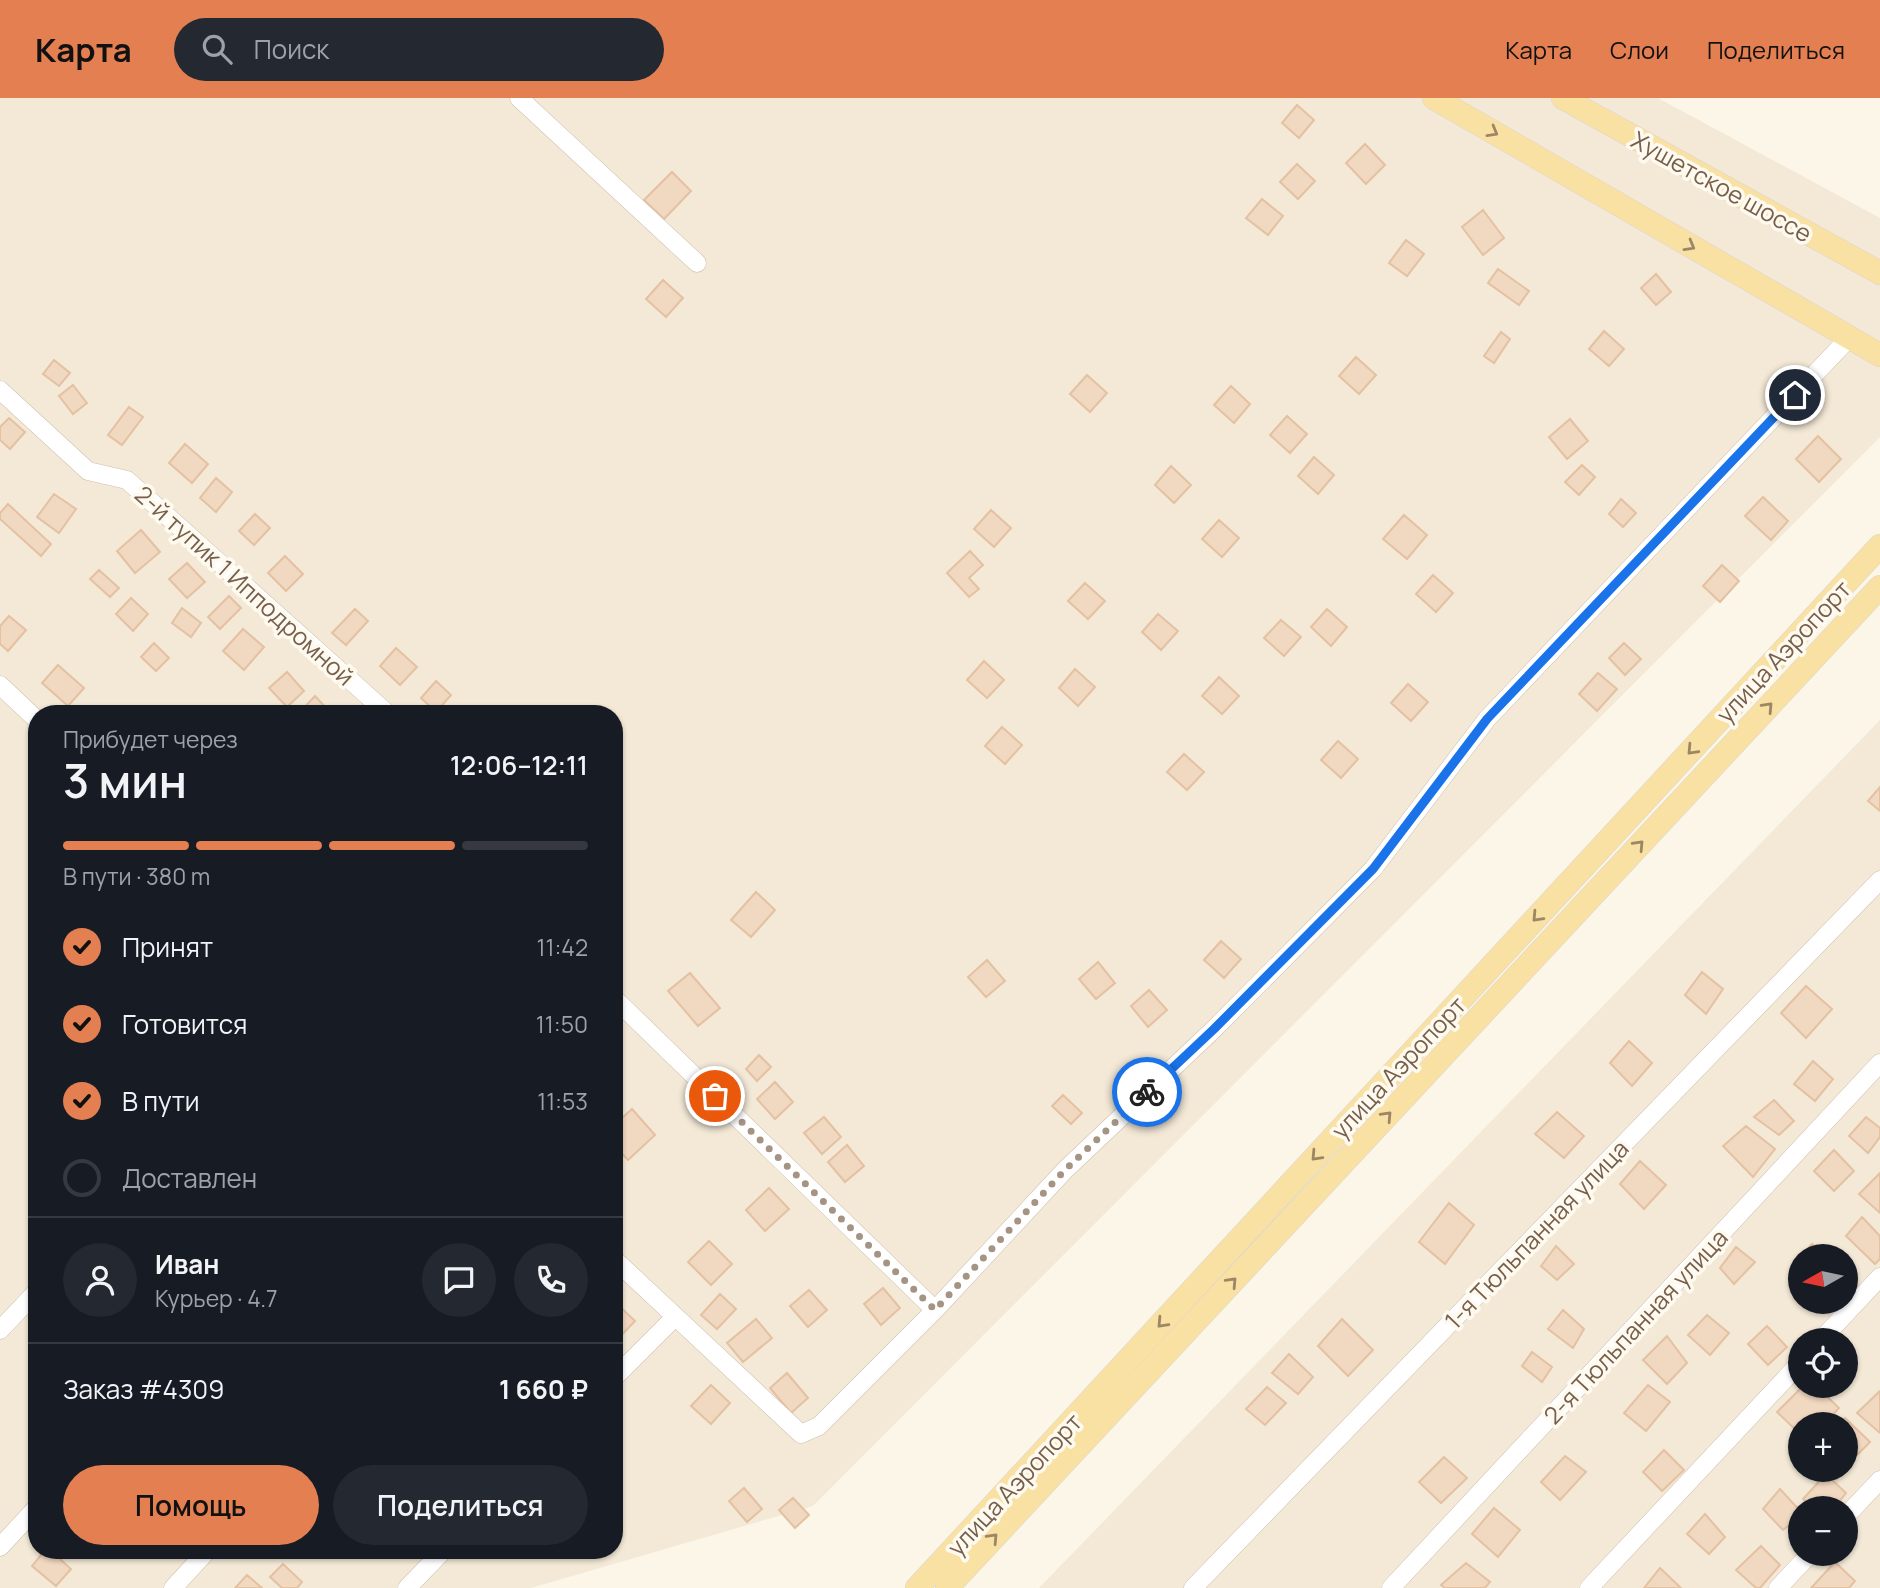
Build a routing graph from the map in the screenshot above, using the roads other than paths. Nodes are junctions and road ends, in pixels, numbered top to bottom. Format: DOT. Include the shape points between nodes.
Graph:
graph roads {
  1 [pos="519,98"];
  2 [pos="1434,98"];
  3 [pos="1563,98"];
  4 [pos="697,263"];
  5 [pos="1880,273"];
  6 [pos="1849,338"];
  7 [pos="1880,355"];
  8 [pos="0,390"];
  9 [pos="1880,547"];
  10 [pos="1880,587"];
  11 [pos="0,685"];
  12 [pos="378,705"];
  13 [pos="28,711"];
  14 [pos="1880,880"];
  15 [pos="623,1007"];
  16 [pos="1880,1063"];
  17 [pos="623,1267"];
  18 [pos="1880,1277"];
  19 [pos="28,1300"];
  20 [pos="935,1310"];
  21 [pos="676,1317"];
  22 [pos="1832,1328"];
  23 [pos="0,1330"];
  24 [pos="623,1369"];
  25 [pos="1788,1376"];
  26 [pos="1880,1480"];
  27 [pos="1858,1503"];
  28 [pos="28,1517"];
  29 [pos="0,1547"];
  30 [pos="200,1559"];
  31 [pos="435,1559"];
  32 [pos="1799,1566"];
  33 [pos="173,1588"];
  34 [pos="407,1588"];
  35 [pos="917,1588"];
  36 [pos="947,1588"];
  37 [pos="1193,1588"];
  38 [pos="1391,1588"];
  39 [pos="1589,1588"];
  40 [pos="1778,1588"];
  1 -- 4 [label="street"];
  2 -- 6 [label="main road, one-way"];
  3 -- 5 [label="main road, Хушетское шоссе"];
  6 -- 7 [label="main road"];
  6 -- 20 [label="street" via="1487,719 1373,869 1065,1170"];
  8 -- 12 [label="street, 2-й тупик 1 Ипподромной" via="88,471 127,480"];
  9 -- 35 [label="main road, улица Аэропорт, one-way"];
  36 -- 10 [label="main road, улица Аэропорт, one-way"];
  11 -- 13 [label="street"];
  14 -- 37 [label="street, 1-я Тюльпанная улица"];
  15 -- 20 [label="street"];
  16 -- 38 [label="street, 2-я Тюльпанная улица"];
  17 -- 21 [label="street"];
  18 -- 22 [label="street"];
  19 -- 23 [label="street"];
  20 -- 21 [label="street" via="819,1426 801,1434"];
  21 -- 24 [label="street"];
  25 -- 39 [label="street"];
  26 -- 27 [label="street"];
  28 -- 29 [label="street"];
  30 -- 33 [label="street"];
  31 -- 34 [label="street"];
  32 -- 40 [label="street"];
}
